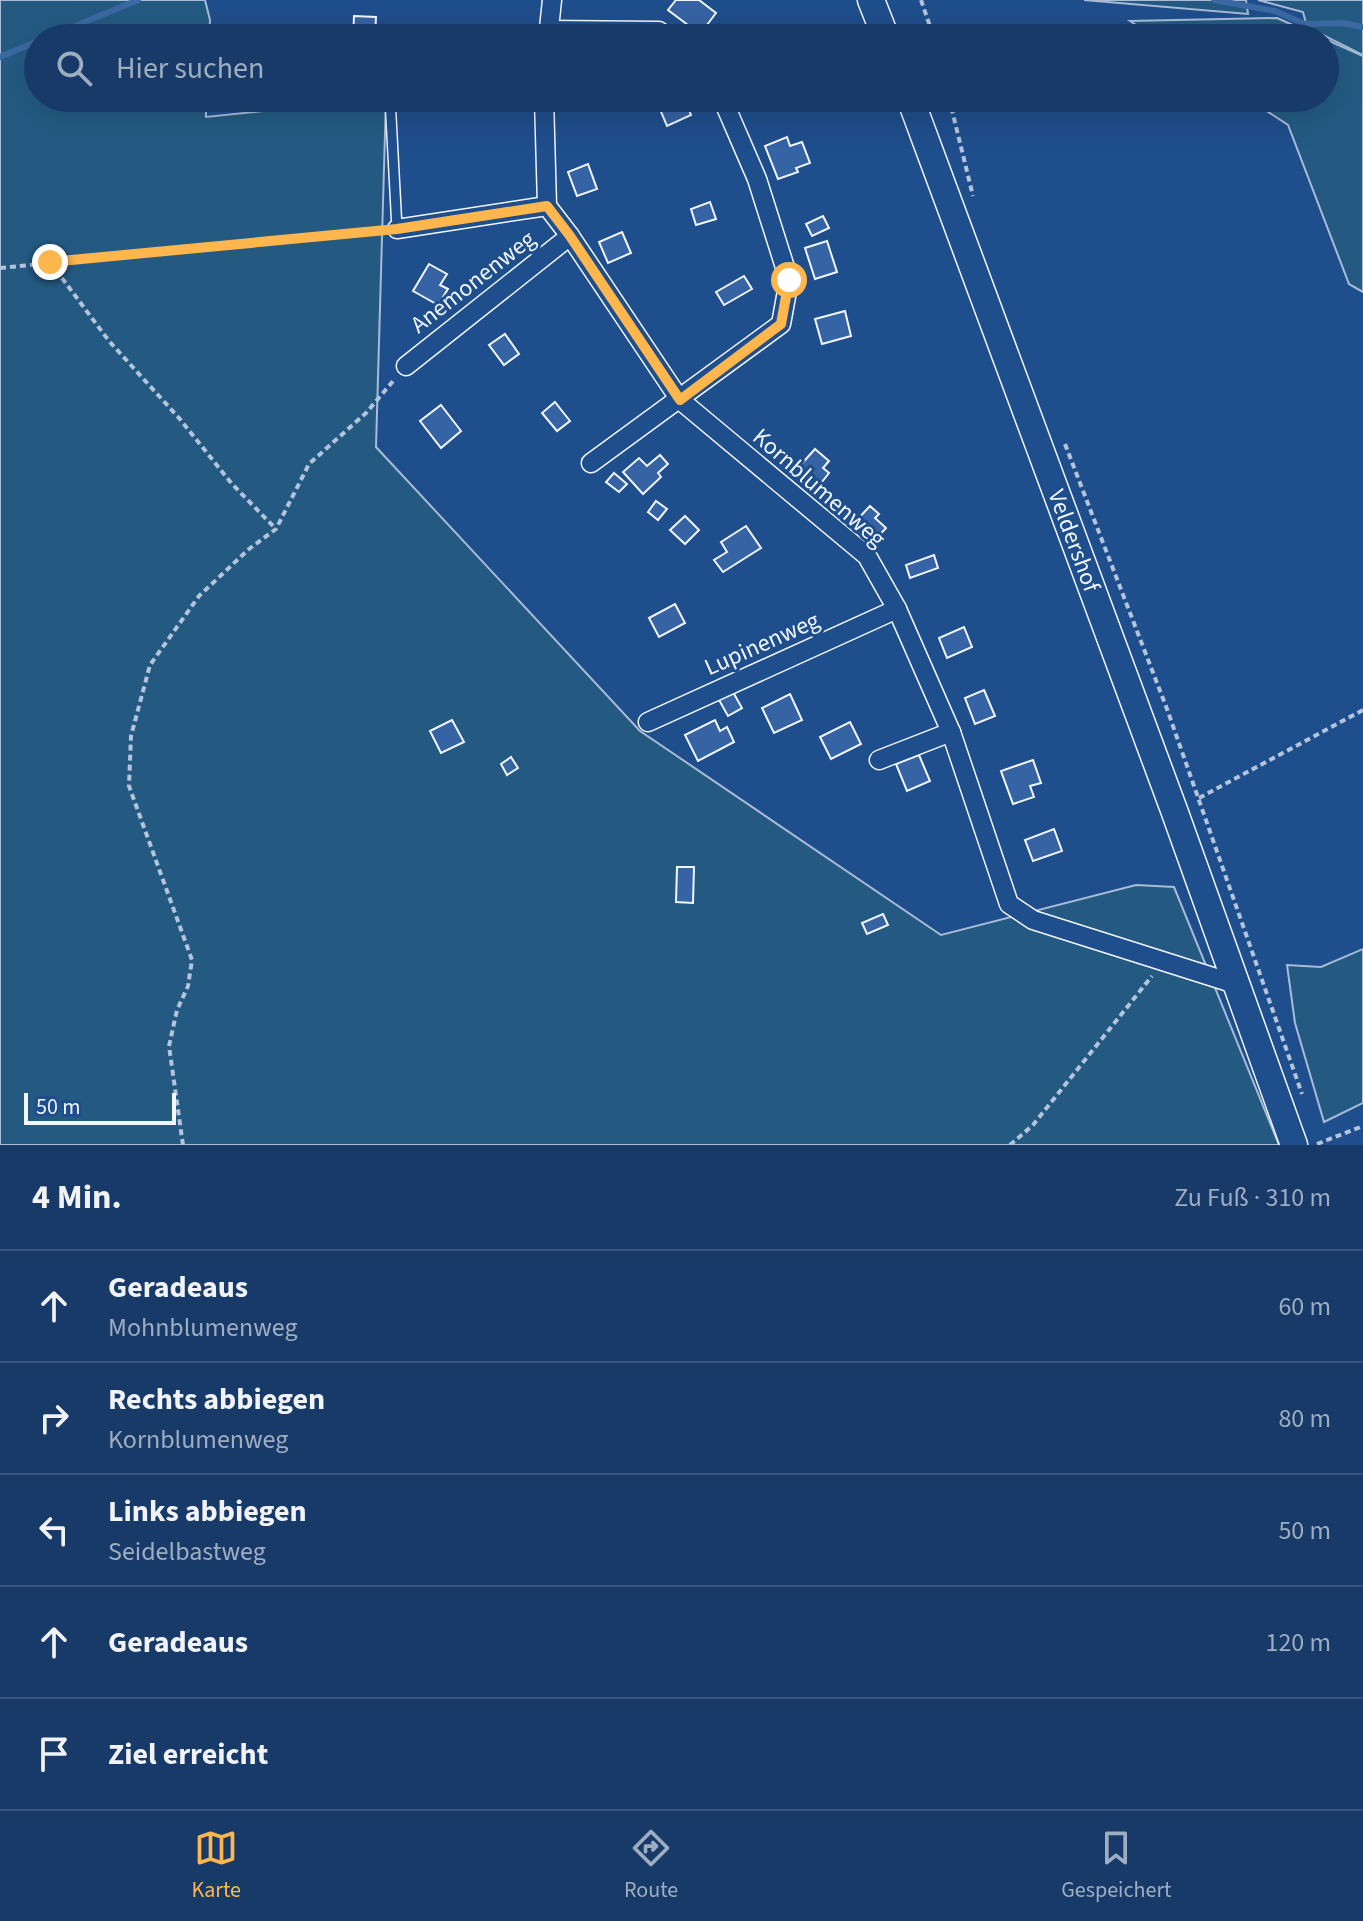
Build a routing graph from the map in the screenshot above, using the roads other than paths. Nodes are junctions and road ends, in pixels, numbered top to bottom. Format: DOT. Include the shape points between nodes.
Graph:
graph roads {
  1 [pos="552,0"];
  2 [pos="871,0"];
  3 [pos="549,24"];
  4 [pos="880,24"];
  5 [pos="391,112"];
  6 [pos="544,112"];
  7 [pos="728,112"];
  8 [pos="915,112"];
  9 [pos="547,206"];
  10 [pos="397,229"];
  11 [pos="570,236"];
  12 [pos="406,366"];
  13 [pos="680,400"];
  14 [pos="591,463"];
  15 [pos="897,609"];
  16 [pos="648,722"];
  17 [pos="951,732"];
  18 [pos="879,760"];
  19 [pos="1235,984"];
  20 [pos="1312,1145"];
  1 -- 3 [label="street"];
  2 -- 4 [label="main road"];
  5 -- 10 [label="lane"];
  6 -- 9 [label="street"];
  7 -- 13 [label="street" via="757,179 789,280 781,324"];
  8 -- 19 [label="main road, Veldershof"];
  9 -- 10 [label="street"];
  9 -- 11 [label="street, Kornblumenweg"];
  11 -- 12 [label="street, Anemonenweg"];
  11 -- 13 [label="street, Kornblumenweg"];
  13 -- 14 [label="street"];
  13 -- 15 [label="street, Kornblumenweg" via="867,556"];
  15 -- 16 [label="street, Lupinenweg"];
  15 -- 17 [label="street, Kornblumenweg"];
  17 -- 18 [label="street"];
  17 -- 19 [label="street, Kornblumenweg" via="1009,904 1033,920"];
  19 -- 20 [label="main road, Veldershof"];
}
